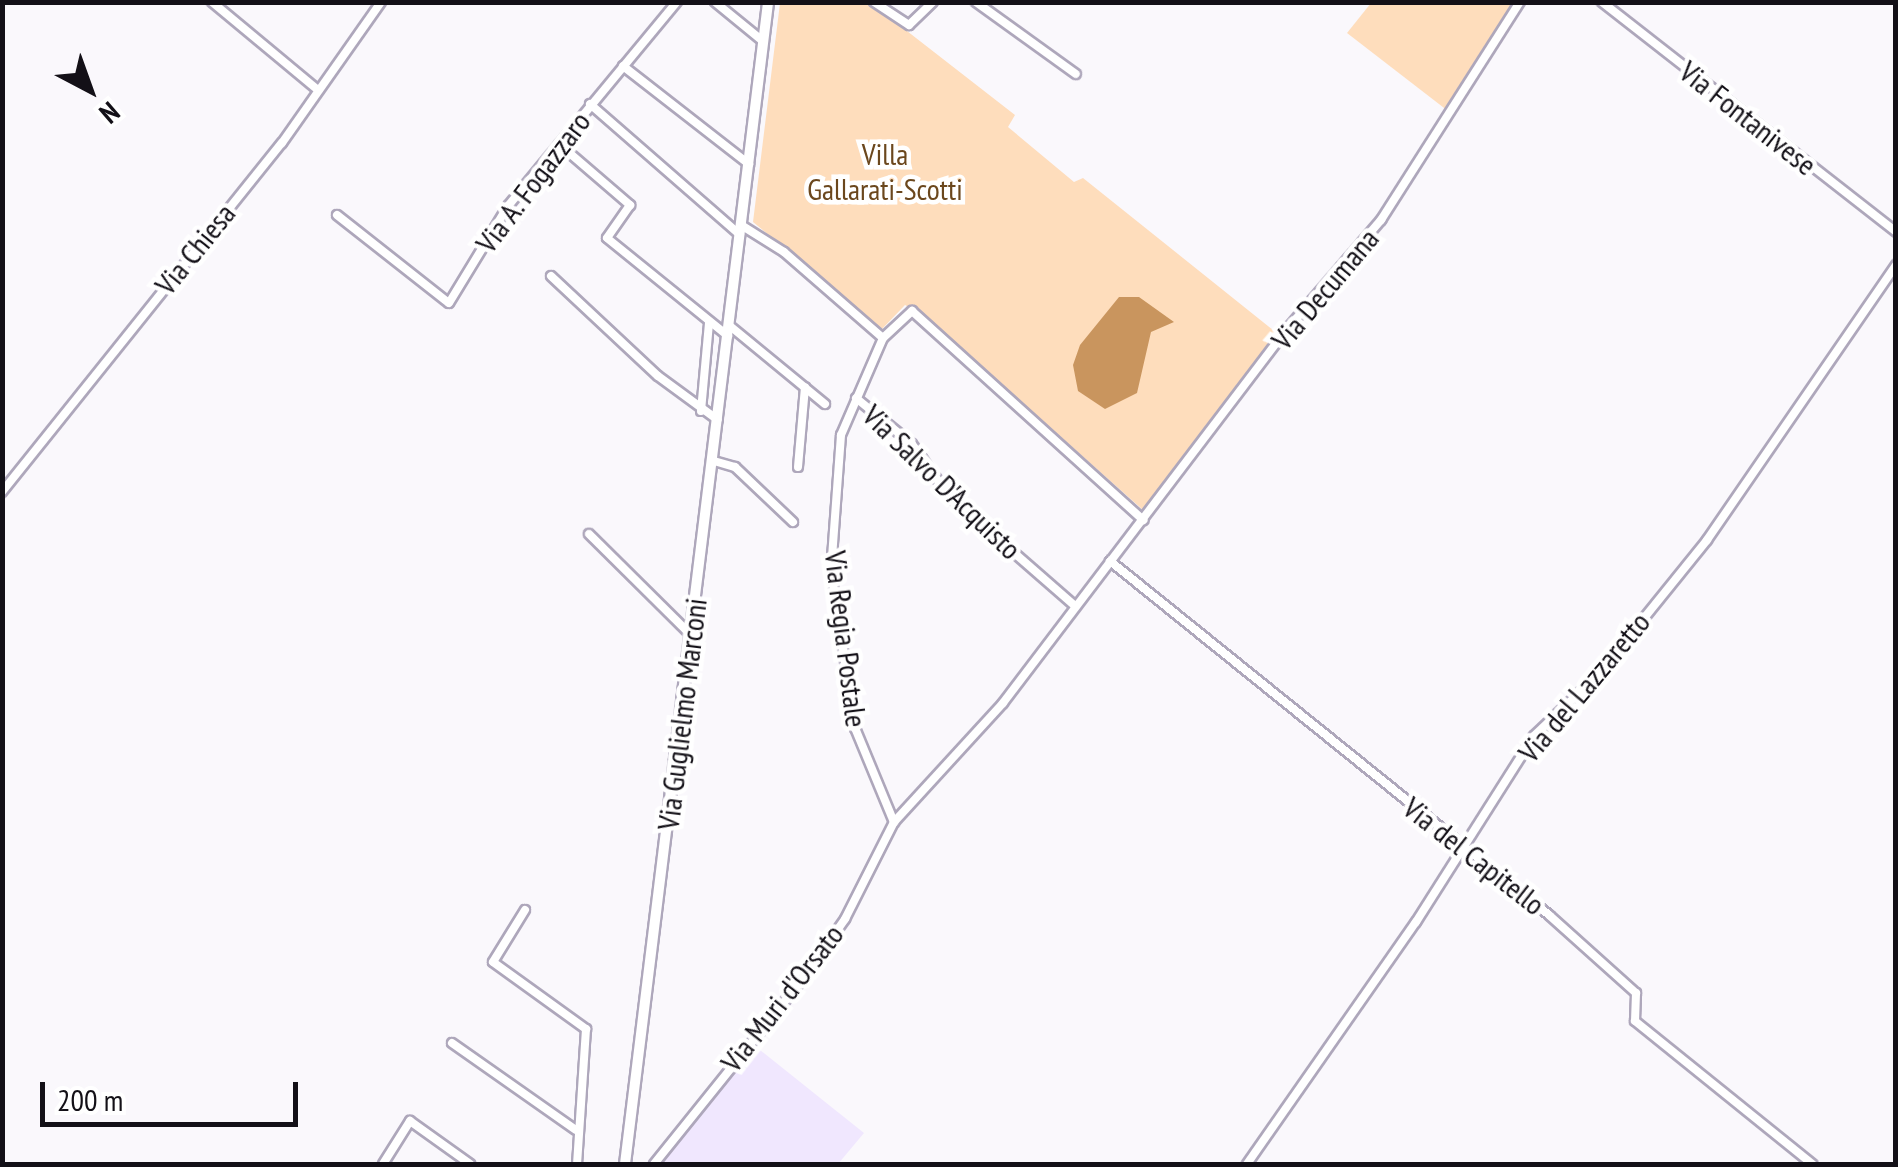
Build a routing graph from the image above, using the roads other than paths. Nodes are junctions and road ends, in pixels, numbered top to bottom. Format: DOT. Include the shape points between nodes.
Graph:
graph roads {
  1 [pos="212,2"];
  2 [pos="381,2"];
  3 [pos="677,2"];
  4 [pos="714,2"];
  5 [pos="768,2"];
  6 [pos="874,2"];
  7 [pos="933,2"];
  8 [pos="976,2"];
  9 [pos="1520,2"];
  10 [pos="1602,2"];
  11 [pos="764,42"];
  12 [pos="623,66"];
  13 [pos="1076,74"];
  14 [pos="318,90"];
  15 [pos="590,104"];
  16 [pos="559,144"];
  17 [pos="749,164"];
  18 [pos="337,215"];
  19 [pos="741,230"];
  20 [pos="1896,232"];
  21 [pos="1896,265"];
  22 [pos="551,276"];
  23 [pos="709,323"];
  24 [pos="729,331"];
  25 [pos="883,338"];
  26 [pos="805,387"];
  27 [pos="856,398"];
  28 [pos="825,404"];
  29 [pos="701,411"];
  30 [pos="719,420"];
  31 [pos="714,462"];
  32 [pos="798,467"];
  33 [pos="2,492"];
  34 [pos="1143,520"];
  35 [pos="793,522"];
  36 [pos="589,534"];
  37 [pos="1110,562"];
  38 [pos="1074,604"];
  39 [pos="692,636"];
  40 [pos="894,822"];
  41 [pos="1466,846"];
  42 [pos="525,910"];
  43 [pos="452,1042"];
  44 [pos="576,1130"];
  45 [pos="383,1164"];
  46 [pos="470,1164"];
  47 [pos="577,1164"];
  48 [pos="626,1164"];
  49 [pos="654,1164"];
  50 [pos="1247,1164"];
  51 [pos="1812,1164"];
  1 -- 14 [label="street"];
  2 -- 14 [label="street, Via Chiesa"];
  3 -- 12 [label="street, Via A. Fogazzaro"];
  4 -- 11 [label="street"];
  5 -- 11 [label="street, Via Guglielmo Marconi"];
  6 -- 7 [label="street" via="909,26"];
  8 -- 13 [label="street"];
  9 -- 34 [label="street, Via Decumana" via="1382,220 1288,328"];
  10 -- 20 [label="street, Via Fontanivese"];
  11 -- 17 [label="street, Via Guglielmo Marconi"];
  12 -- 15 [label="street, Via A. Fogazzaro"];
  12 -- 17 [label="street"];
  14 -- 33 [label="street, Via Chiesa"];
  15 -- 16 [label="street, Via A. Fogazzaro"];
  15 -- 19 [label="street"];
  16 -- 18 [label="street, Via A. Fogazzaro" via="508,206 449,303"];
  16 -- 23 [label="street" via="630,205 607,238"];
  17 -- 19 [label="street, Via Guglielmo Marconi"];
  19 -- 24 [label="street, Via Guglielmo Marconi"];
  19 -- 25 [label="street" via="784,252"];
  21 -- 41 [label="street, Via del Lazzaretto" via="1707,540 1599,674 1534,736"];
  22 -- 29 [label="street"];
  23 -- 24 [label="street"];
  23 -- 29 [label="street"];
  24 -- 26 [label="street"];
  24 -- 30 [label="street, Via Guglielmo Marconi"];
  25 -- 27 [label="street, Via Regia Postale"];
  25 -- 34 [label="street" via="912,311"];
  26 -- 28 [label="street"];
  26 -- 32 [label="street"];
  27 -- 38 [label="street, Via Salvo D'Acquisto" via="912,444 948,496"];
  27 -- 40 [label="street, Via Regia Postale" via="840,435 830,570 855,728"];
  29 -- 30 [label="street"];
  30 -- 31 [label="street, Via Guglielmo Marconi"];
  31 -- 35 [label="street" via="736,467"];
  31 -- 39 [label="street, Via Guglielmo Marconi"];
  34 -- 37 [label="street, Via Decumana"];
  36 -- 39 [label="street"];
  37 -- 38 [label="street, Via Decumana"];
  37 -- 41 [label="street, Via del Capitello"];
  38 -- 40 [label="street, Via Muri d'Orsato" via="1003,702"];
  39 -- 48 [label="street, Via Guglielmo Marconi"];
  40 -- 49 [label="street, Via Muri d'Orsato" via="844,919 802,980"];
  41 -- 50 [label="street, Via del Lazzaretto"];
  41 -- 51 [label="street, Via del Capitello" via="1636,993 1635,1021"];
  42 -- 44 [label="street" via="493,962 586,1029"];
  43 -- 44 [label="street"];
  44 -- 47 [label="street"];
  45 -- 46 [label="street" via="410,1121"];
}
